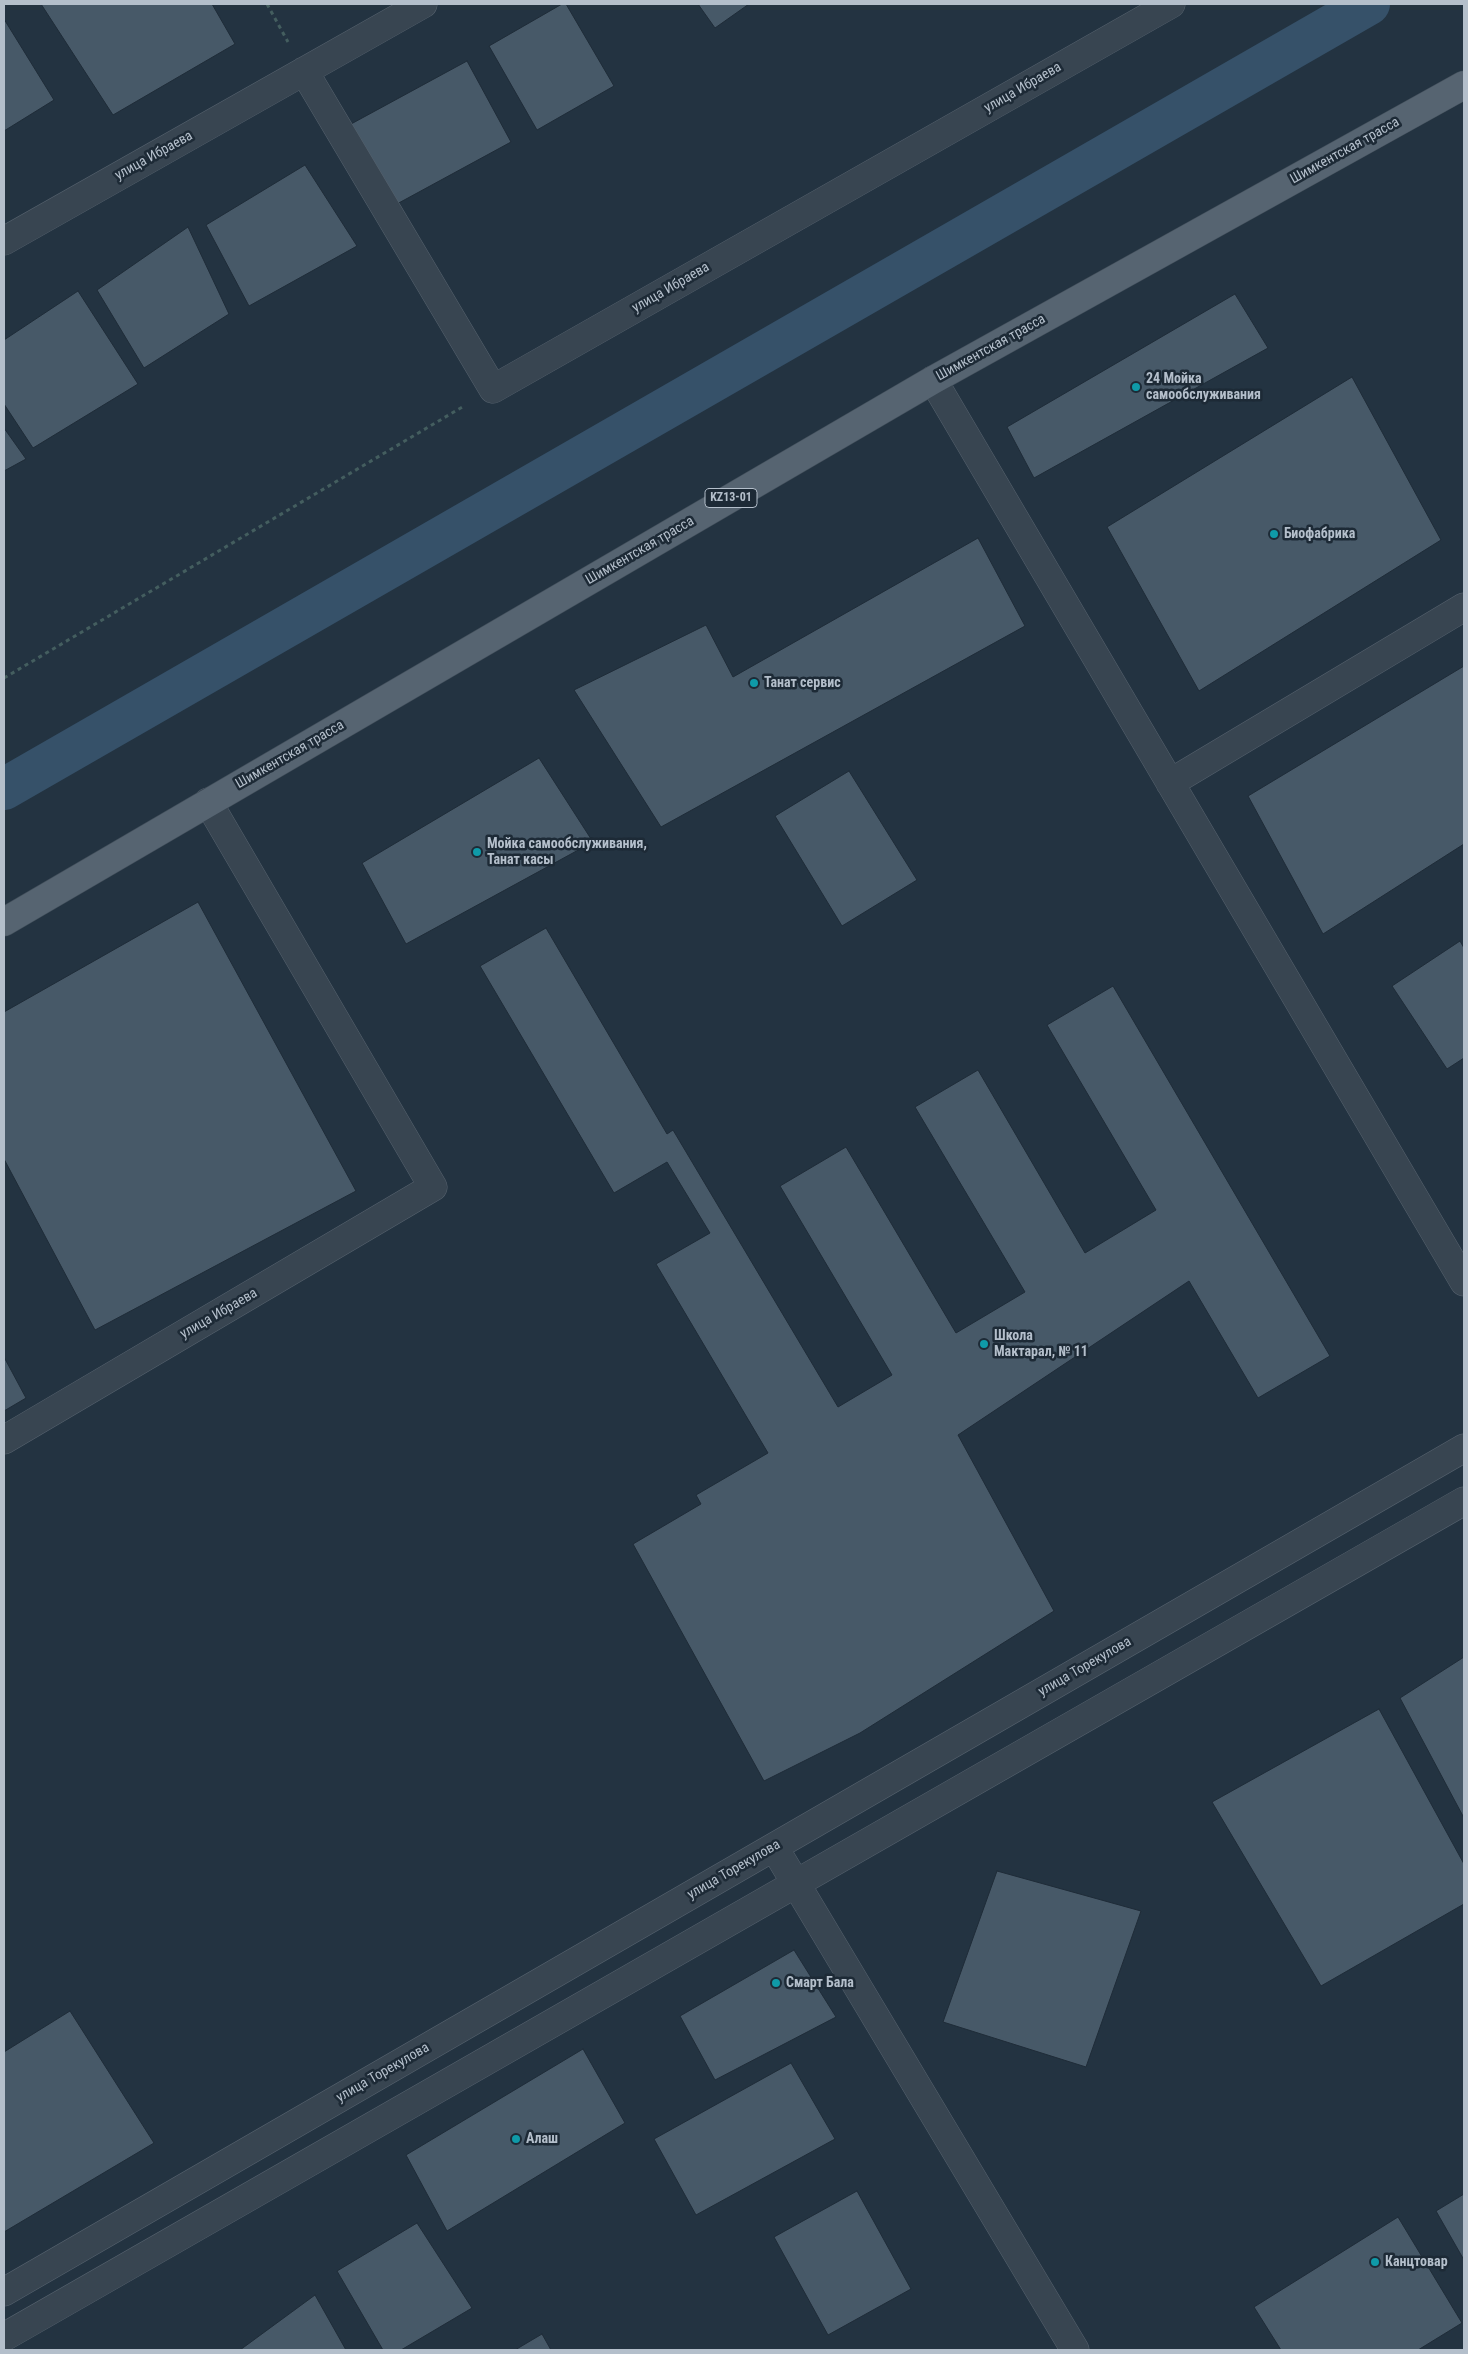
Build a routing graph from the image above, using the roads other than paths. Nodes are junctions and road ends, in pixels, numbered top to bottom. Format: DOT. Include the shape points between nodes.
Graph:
graph roads {
  1 [pos="423,4"];
  2 [pos="1171,4"];
  3 [pos="304,71"];
  4 [pos="1464,85"];
  5 [pos="4,241"];
  6 [pos="933,380"];
  7 [pos="1464,607"];
  8 [pos="1170,783"];
  9 [pos="208,802"];
  10 [pos="4,922"];
  11 [pos="1464,1282"];
  12 [pos="4,1440"];
  13 [pos="1464,1448"];
  14 [pos="1464,1501"];
  15 [pos="774,1847"];
  16 [pos="794,1883"];
  17 [pos="4,2292"];
  18 [pos="4,2337"];
  19 [pos="1075,2350"];
  1 -- 3 [label="street, улица Ибраева"];
  2 -- 3 [label="street, улица Ибраева" via="494,389"];
  3 -- 5 [label="street, улица Ибраева"];
  4 -- 6 [label="main road, Шимкентская трасса / KZ13-01"];
  6 -- 8 [label="street"];
  6 -- 9 [label="main road, Шимкентская трасса / KZ13-01"];
  7 -- 8 [label="street"];
  8 -- 11 [label="street"];
  9 -- 10 [label="main road, Шимкентская трасса / KZ13-01"];
  9 -- 12 [label="street, улица Ибраева" via="433,1187"];
  13 -- 15 [label="street, улица Торекулова"];
  14 -- 16 [label="street"];
  15 -- 16 [label="street"];
  15 -- 17 [label="street, улица Торекулова"];
  16 -- 18 [label="street"];
  16 -- 19 [label="street"];
}
